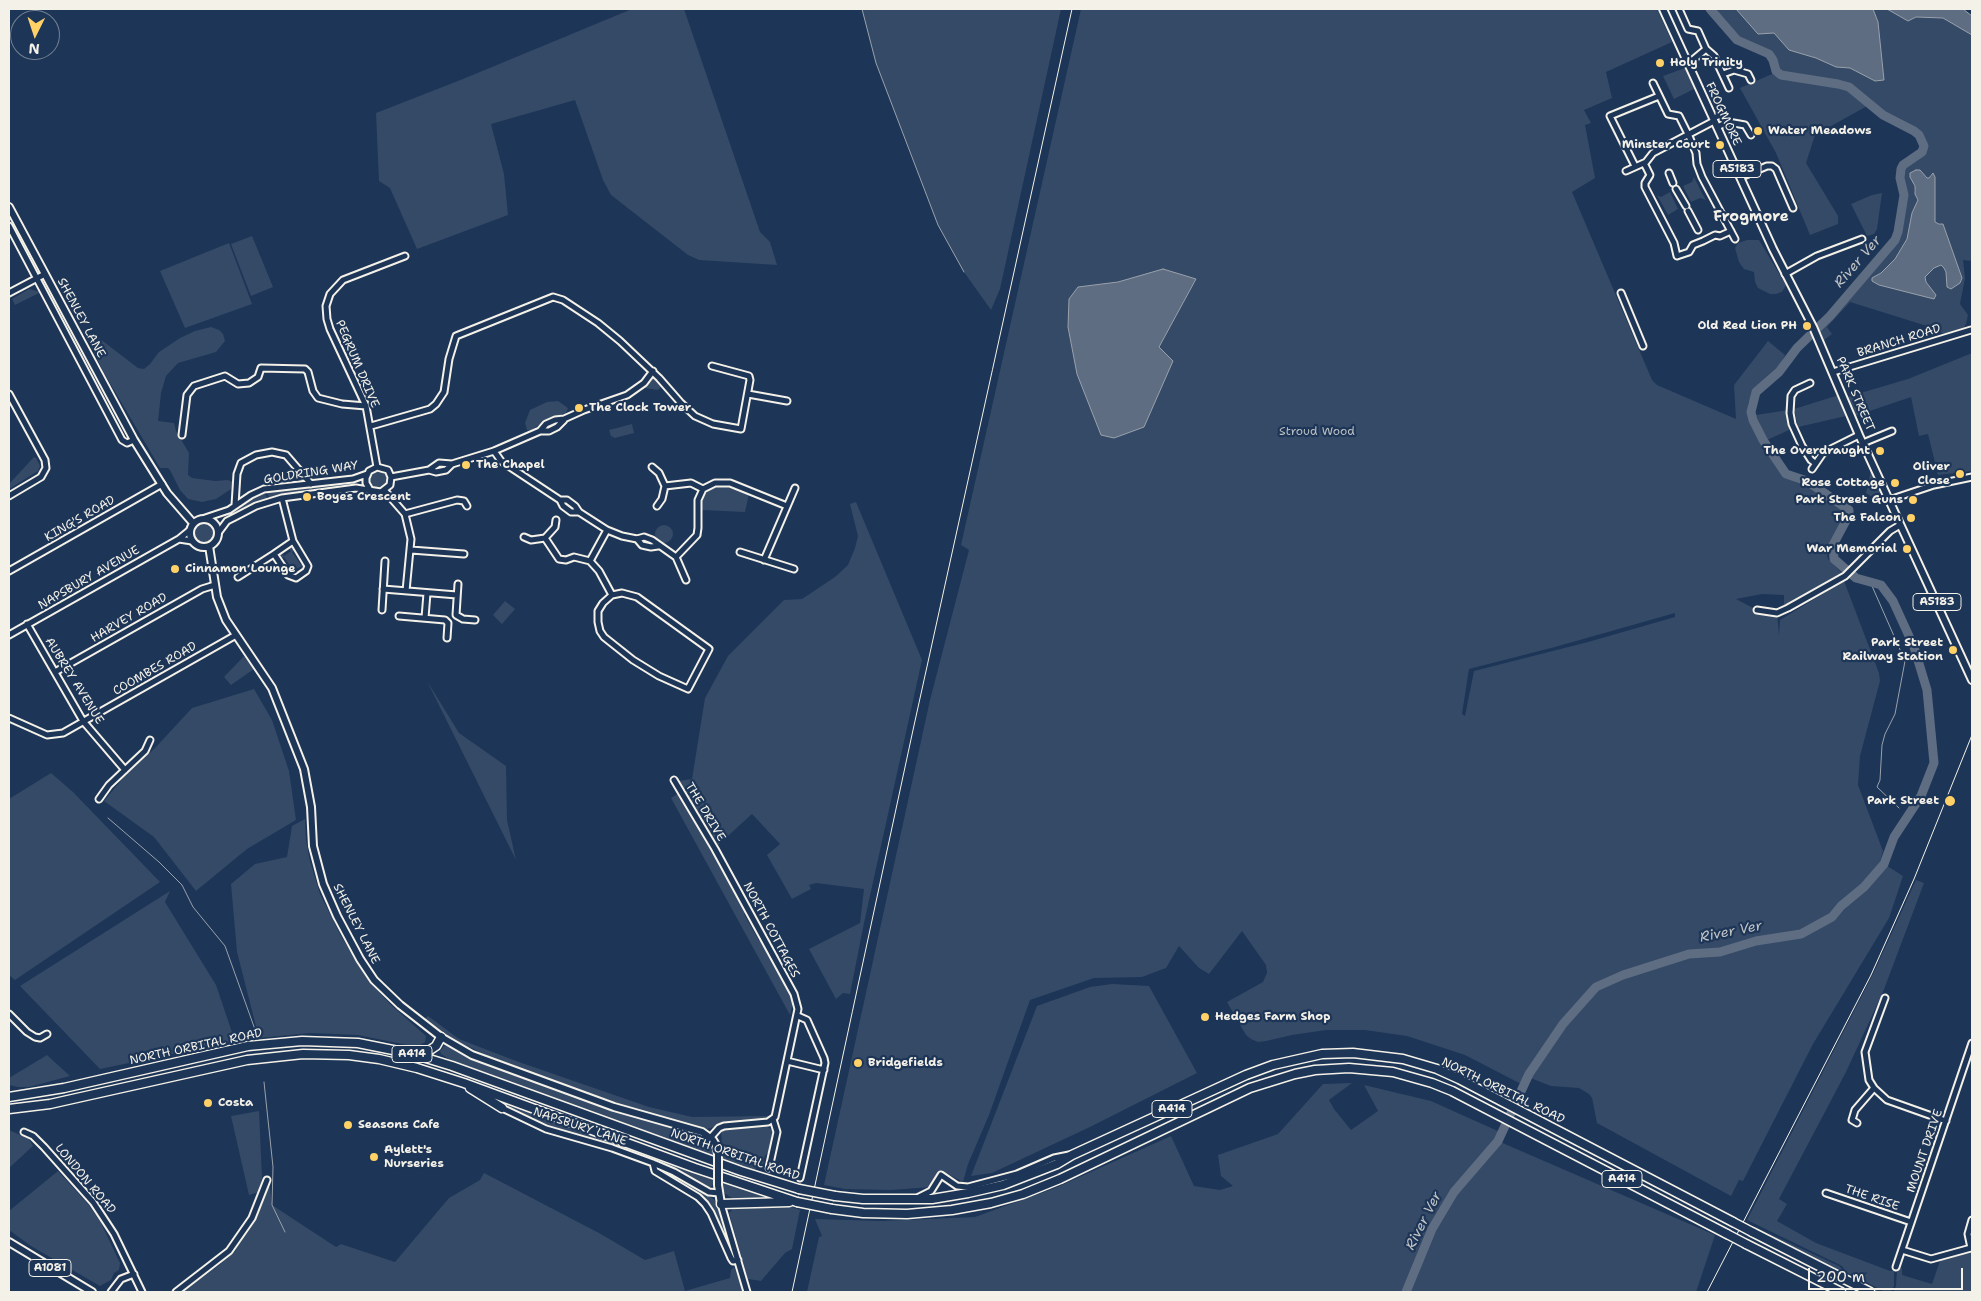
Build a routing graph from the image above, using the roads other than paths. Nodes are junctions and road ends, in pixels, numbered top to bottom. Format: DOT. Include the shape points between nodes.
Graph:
graph roads {
  1 [pos="1663,9"];
  2 [pos="1679,9"];
  3 [pos="1706,49"];
  4 [pos="1688,64"];
  5 [pos="1722,74"];
  6 [pos="1751,80"];
  7 [pos="1653,83"];
  8 [pos="1729,88"];
  9 [pos="1660,96"];
  10 [pos="1715,122"];
  11 [pos="1728,122"];
  12 [pos="1751,135"];
  13 [pos="1689,136"];
  14 [pos="1644,163"];
  15 [pos="1635,166"];
  16 [pos="1626,171"];
  17 [pos="1668,173"];
  18 [pos="1741,177"];
  19 [pos="1673,182"];
  20 [pos="1676,189"];
  21 [pos="9,207"];
  22 [pos="1793,208"];
  23 [pos="9,226"];
  24 [pos="1698,230"];
  25 [pos="1731,231"];
  26 [pos="1862,238"];
  27 [pos="1735,239"];
  28 [pos="405,256"];
  29 [pos="45,274"];
  30 [pos="1785,274"];
  31 [pos="37,278"];
  32 [pos="9,293"];
  33 [pos="1621,293"];
  34 [pos="1972,329"];
  35 [pos="1817,336"];
  36 [pos="1643,346"];
  37 [pos="712,366"];
  38 [pos="653,371"];
  39 [pos="1833,372"];
  40 [pos="1810,383"];
  41 [pos="9,394"];
  42 [pos="748,394"];
  43 [pos="788,402"];
  44 [pos="366,406"];
  45 [pos="370,426"];
  46 [pos="1892,431"];
  47 [pos="182,435"];
  48 [pos="1859,435"];
  49 [pos="134,440"];
  50 [pos="1863,443"];
  51 [pos="494,451"];
  52 [pos="1815,463"];
  53 [pos="377,467"];
  54 [pos="652,467"];
  55 [pos="1812,469"];
  56 [pos="367,474"];
  57 [pos="391,477"];
  58 [pos="1972,477"];
  59 [pos="162,484"];
  60 [pos="311,484"];
  61 [pos="665,486"];
  62 [pos="795,488"];
  63 [pos="703,489"];
  64 [pos="370,490"];
  65 [pos="385,491"];
  66 [pos="9,496"];
  67 [pos="282,498"];
  68 [pos="1889,500"];
  69 [pos="235,505"];
  70 [pos="467,506"];
  71 [pos="657,506"];
  72 [pos="787,506"];
  73 [pos="405,514"];
  74 [pos="205,518"];
  75 [pos="556,520"];
  76 [pos="1900,525"];
  77 [pos="191,526"];
  78 [pos="607,530"];
  79 [pos="218,534"];
  80 [pos="524,537"];
  81 [pos="545,538"];
  82 [pos="179,539"];
  83 [pos="192,541"];
  84 [pos="293,542"];
  85 [pos="209,546"];
  86 [pos="411,550"];
  87 [pos="740,552"];
  88 [pos="274,554"];
  89 [pos="464,554"];
  90 [pos="676,556"];
  91 [pos="764,560"];
  92 [pos="385,561"];
  93 [pos="590,561"];
  94 [pos="794,569"];
  95 [pos="9,571"];
  96 [pos="238,577"];
  97 [pos="686,580"];
  98 [pos="458,584"];
  99 [pos="215,585"];
  100 [pos="383,589"];
  101 [pos="406,590"];
  102 [pos="427,593"];
  103 [pos="457,595"];
  104 [pos="612,596"];
  105 [pos="382,610"];
  106 [pos="1757,610"];
  107 [pos="399,616"];
  108 [pos="425,618"];
  109 [pos="475,620"];
  110 [pos="27,624"];
  111 [pos="9,634"];
  112 [pos="236,634"];
  113 [pos="447,638"];
  114 [pos="55,672"];
  115 [pos="1972,680"];
  116 [pos="9,718"];
  117 [pos="84,721"];
  118 [pos="150,740"];
  119 [pos="125,770"];
  120 [pos="674,780"];
  121 [pos="99,799"];
  122 [pos="719,855"];
  123 [pos="1885,998"];
  124 [pos="9,1014"];
  125 [pos="798,1016"];
  126 [pos="47,1034"];
  127 [pos="441,1037"];
  128 [pos="1972,1042"];
  129 [pos="436,1046"];
  130 [pos="413,1054"];
  131 [pos="787,1061"];
  132 [pos="452,1066"];
  133 [pos="824,1070"];
  134 [pos="464,1083"];
  135 [pos="1874,1088"];
  136 [pos="9,1097"];
  137 [pos="502,1108"];
  138 [pos="9,1109"];
  139 [pos="773,1120"];
  140 [pos="1852,1121"];
  141 [pos="1946,1121"];
  142 [pos="24,1132"];
  143 [pos="711,1137"];
  144 [pos="1072,1155"];
  145 [pos="653,1163"];
  146 [pos="769,1168"];
  147 [pos="800,1178"];
  148 [pos="267,1180"];
  149 [pos="719,1193"];
  150 [pos="1826,1193"];
  151 [pos="916,1199"];
  152 [pos="796,1202"];
  153 [pos="721,1204"];
  154 [pos="1972,1220"];
  155 [pos="1911,1222"];
  156 [pos="9,1242"];
  157 [pos="1902,1250"];
  158 [pos="738,1260"];
  159 [pos="1896,1267"];
  160 [pos="134,1274"];
  161 [pos="92,1292"];
  162 [pos="111,1292"];
  163 [pos="142,1292"];
  164 [pos="176,1292"];
  165 [pos="747,1292"];
  166 [pos="1841,1292"];
  167 [pos="1870,1292"];
  1 -- 4 [label="main road, FROGMORE / A5183"];
  2 -- 3 [label="street" via="1688,29 1698,31"];
  3 -- 4 [label="street"];
  3 -- 5 [label="street" via="1714,56"];
  4 -- 10 [label="main road, FROGMORE / A5183"];
  5 -- 6 [label="street" via="1734,70 1748,74"];
  5 -- 8 [label="street"];
  7 -- 9 [label="street"];
  9 -- 13 [label="street" via="1668,114 1678,116"];
  9 -- 15 [label="street" via="1610,116"];
  10 -- 11 [label="street"];
  10 -- 11 [label="street" via="1723,114"];
  10 -- 13 [label="street"];
  10 -- 18 [label="main road, FROGMORE / A5183"];
  11 -- 12 [label="street" via="1746,125"];
  13 -- 14 [label="street" via="1652,153"];
  13 -- 25 [label="street" via="1702,177"];
  14 -- 15 [label="street"];
  14 -- 25 [label="street" via="1650,175 1646,187 1674,243 1677,256 1689,252 1702,239"];
  15 -- 16 [label="street"];
  17 -- 19 [label="street"];
  18 -- 22 [label="street" via="1772,166"];
  18 -- 30 [label="main road, FROGMORE / A5183"];
  20 -- 24 [label="street"];
  21 -- 29 [label="main road, SHENLEY LANE"];
  23 -- 31 [label="street, SHENLEY LANE"];
  25 -- 27 [label="street"];
  26 -- 30 [label="street" via="1817,256"];
  28 -- 44 [label="street, PEGRUM DRIVE" via="344,280 334,288 328,300 326,310 330,329"];
  29 -- 31 [label="street"];
  29 -- 49 [label="main road, SHENLEY LANE"];
  30 -- 35 [label="main road, FROGMORE / A5183"];
  31 -- 32 [label="street"];
  31 -- 49 [label="street, SHENLEY LANE" via="122,440 126,443"];
  33 -- 36 [label="street"];
  34 -- 39 [label="street, BRANCH ROAD"];
  35 -- 39 [label="main road, PARK STREET / A5183"];
  37 -- 42 [label="street" via="749,376"];
  38 -- 42 [label="street" via="687,410 714,424 741,429"];
  38 -- 45 [label="street" via="598,323 563,300 550,298 456,336 444,392 436,404 430,409"];
  38 -- 51 [label="street" via="644,383 627,395 550,422 540,431"];
  39 -- 48 [label="main road, PARK STREET / A5183"];
  40 -- 52 [label="street" via="1795,390 1791,396 1790,413 1802,446"];
  41 -- 66 [label="street" via="45,460 46,468 41,477"];
  42 -- 43 [label="street"];
  44 -- 45 [label="street, PEGRUM DRIVE"];
  44 -- 47 [label="street" via="318,398 305,369 261,368 258,377 249,383 238,384 225,376 190,389 185,402"];
  45 -- 53 [label="street, PEGRUM DRIVE"];
  46 -- 50 [label="street"];
  48 -- 50 [label="main road, PARK STREET / A5183"];
  48 -- 52 [label="street" via="1823,453"];
  49 -- 59 [label="main road, SHENLEY LANE"];
  50 -- 68 [label="main road, PARK STREET / A5183"];
  51 -- 57 [label="street" via="452,464 439,463 429,470"];
  51 -- 78 [label="street" via="500,461 560,500 567,500"];
  52 -- 55 [label="street"];
  53 -- 56 [label="street"];
  53 -- 57 [label="street" via="384,468"];
  54 -- 61 [label="street"];
  56 -- 60 [label="street, GOLDRING WAY"];
  56 -- 64 [label="street" via="366,483"];
  57 -- 65 [label="street"];
  58 -- 68 [label="street"];
  59 -- 77 [label="main road, SHENLEY LANE"];
  59 -- 95 [label="street, KING'S ROAD"];
  60 -- 69 [label="street, GOLDRING WAY" via="264,489"];
  60 -- 69 [label="street" via="286,455 272,452 256,454 241,463"];
  61 -- 63 [label="street" via="691,483"];
  61 -- 71 [label="street"];
  62 -- 72 [label="street"];
  63 -- 72 [label="street" via="715,483 730,483"];
  63 -- 90 [label="street" via="698,500 697,535"];
  64 -- 65 [label="street"];
  64 -- 67 [label="street, GOLDRING WAY" via="349,489"];
  65 -- 73 [label="street"];
  67 -- 79 [label="street, GOLDRING WAY" via="256,506 227,521"];
  67 -- 84 [label="street"];
  68 -- 76 [label="main road, PARK STREET / A5183"];
  69 -- 74 [label="street, GOLDRING WAY"];
  70 -- 73 [label="street" via="464,501 457,500"];
  72 -- 91 [label="street"];
  73 -- 86 [label="street"];
  74 -- 77 [label="main road"];
  74 -- 79 [label="main road" via="213,521"];
  75 -- 81 [label="street" via="555,527"];
  76 -- 106 [label="street" via="1845,576 1777,613"];
  76 -- 115 [label="main road, PARK STREET / A5183"];
  77 -- 82 [label="street, NAPSBURY AVENUE"];
  77 -- 83 [label="main road"];
  78 -- 90 [label="street" via="652,540"];
  78 -- 93 [label="street"];
  79 -- 85 [label="main road" via="216,541"];
  80 -- 81 [label="street" via="531,540"];
  81 -- 93 [label="street" via="559,559 574,557"];
  82 -- 83 [label="street"];
  82 -- 110 [label="street, NAPSBURY AVENUE"];
  83 -- 85 [label="main road" via="201,547"];
  84 -- 88 [label="street"];
  84 -- 88 [label="street" via="308,566 296,578 288,575"];
  85 -- 99 [label="main road, SHENLEY LANE"];
  86 -- 89 [label="street"];
  86 -- 101 [label="street"];
  87 -- 91 [label="street"];
  88 -- 96 [label="street"];
  90 -- 97 [label="street"];
  91 -- 94 [label="street"];
  92 -- 100 [label="street"];
  93 -- 104 [label="street"];
  98 -- 103 [label="street"];
  99 -- 112 [label="main road, SHENLEY LANE" via="226,620"];
  99 -- 114 [label="street, HARVEY ROAD" via="202,589"];
  100 -- 101 [label="street"];
  100 -- 105 [label="street"];
  101 -- 102 [label="street"];
  102 -- 103 [label="street"];
  102 -- 108 [label="street"];
  103 -- 109 [label="street" via="458,618"];
  104 -- 104 [label="street" via="598,611 600,631 604,637 642,666 688,689 709,649 636,597 627,593"];
  107 -- 108 [label="street"];
  108 -- 113 [label="street" via="447,622"];
  110 -- 111 [label="street, NAPSBURY AVENUE"];
  110 -- 114 [label="street, AUBREY AVENUE"];
  112 -- 117 [label="street, COOMBES ROAD"];
  112 -- 127 [label="main road, SHENLEY LANE" via="272,688 304,769 309,786 315,856 337,916 374,980"];
  114 -- 117 [label="street, AUBREY AVENUE"];
  116 -- 117 [label="street, COOMBES ROAD" via="47,735 63,733"];
  117 -- 119 [label="street, AUBREY AVENUE"];
  118 -- 119 [label="street" via="145,751"];
  119 -- 121 [label="street"];
  120 -- 122 [label="street, THE DRIVE"];
  122 -- 125 [label="street, NORTH COTTAGES" via="794,994"];
  123 -- 135 [label="street" via="1864,1052 1866,1073"];
  124 -- 126 [label="street" via="35,1037"];
  125 -- 131 [label="street, NORTH COTTAGES"];
  125 -- 133 [label="street, NORTH COTTAGES" via="807,1020 824,1058"];
  127 -- 129 [label="highway"];
  127 -- 143 [label="main road, SHENLEY LANE" via="507,1069"];
  128 -- 141 [label="street, MOUNT DRIVE"];
  129 -- 130 [label="highway" via="425,1053"];
  129 -- 132 [label="highway" via="438,1056"];
  130 -- 132 [label="highway, NORTH ORBITAL ROAD / A414"];
  130 -- 136 [label="highway, NORTH ORBITAL ROAD / A414" via="358,1043 272,1043 220,1051 64,1088"];
  131 -- 133 [label="street"];
  131 -- 139 [label="street, NORTH COTTAGES"];
  132 -- 151 [label="highway, NORTH ORBITAL ROAD / A414, bridge" via="732,1168 799,1189 863,1199"];
  133 -- 147 [label="street"];
  134 -- 137 [label="highway"];
  134 -- 138 [label="highway, NORTH ORBITAL ROAD / A414" via="380,1059 325,1054 276,1056 56,1103"];
  134 -- 152 [label="highway, NORTH ORBITAL ROAD / A414"];
  135 -- 140 [label="street" via="1855,1110"];
  135 -- 141 [label="street" via="1895,1104"];
  137 -- 145 [label="street, NAPSBURY LANE" via="546,1129"];
  139 -- 143 [label="street" via="724,1126"];
  139 -- 146 [label="street, NORTH COTTAGES" via="778,1132"];
  141 -- 155 [label="street, MOUNT DRIVE"];
  142 -- 160 [label="street, LONDON ROAD" via="34,1136 93,1202"];
  143 -- 149 [label="main road, bridge" via="718,1154"];
  144 -- 151 [label="highway, NORTH ORBITAL ROAD / A414" via="1003,1185 951,1196"];
  144 -- 151 [label="street" via="968,1187 957,1186 941,1175 930,1192"];
  144 -- 167 [label="highway, NORTH ORBITAL ROAD / A414, bridge" via="1273,1065 1322,1054 1372,1054 1403,1059 1459,1079"];
  145 -- 149 [label="street, NAPSBURY LANE" via="707,1191"];
  145 -- 158 [label="street, NAPSBURY LANE" via="655,1171 705,1204 712,1213 730,1258"];
  148 -- 164 [label="street" via="252,1218 229,1251"];
  149 -- 153 [label="main road"];
  150 -- 155 [label="street, THE RISE"];
  152 -- 153 [label="highway"];
  152 -- 166 [label="highway, NORTH ORBITAL ROAD / A414, bridge" via="863,1213 907,1214 991,1203 1060,1179 1250,1088 1315,1070 1349,1068 1393,1072 1452,1090"];
  153 -- 158 [label="street, NAPSBURY LANE"];
  154 -- 157 [label="street" via="1968,1234 1971,1248 1931,1260"];
  155 -- 157 [label="street, MOUNT DRIVE"];
  156 -- 161 [label="main road, A1081"];
  157 -- 159 [label="street, MOUNT DRIVE"];
  158 -- 165 [label="street, NAPSBURY LANE"];
  160 -- 162 [label="street" via="121,1279"];
  160 -- 163 [label="street, LONDON ROAD"];
}
